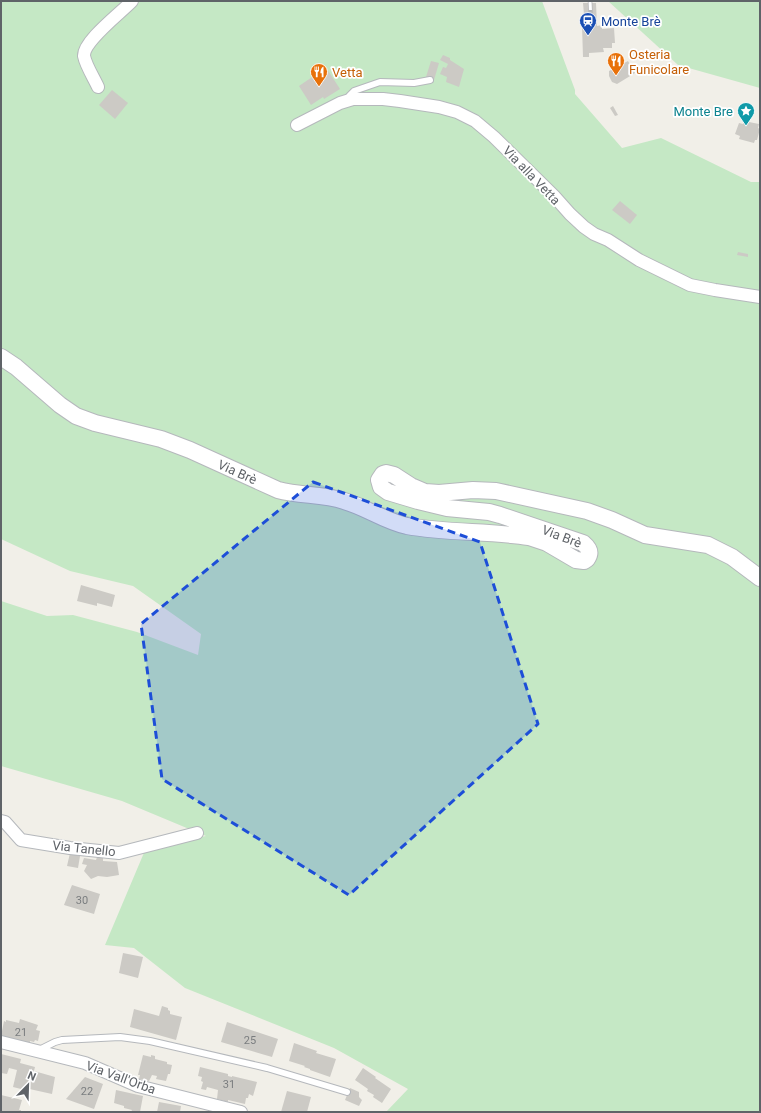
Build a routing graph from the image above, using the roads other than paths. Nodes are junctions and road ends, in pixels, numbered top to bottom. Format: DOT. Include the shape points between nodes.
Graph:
graph roads {
  1 [pos="132,1"];
  2 [pos="430,80"];
  3 [pos="98,87"];
  4 [pos="347,100"];
  5 [pos="297,125"];
  6 [pos="760,297"];
  7 [pos="1,358"];
  8 [pos="760,578"];
  9 [pos="1,822"];
  10 [pos="197,833"];
  11 [pos="1,1042"];
  12 [pos="38,1051"];
  13 [pos="347,1092"];
  14 [pos="240,1112"];
  1 -- 3 [label="street" via="97,34 85,50 85,59"];
  2 -- 4 [label="lane" via="371,84 351,93"];
  4 -- 5 [label="street, Via alla Vetta"];
  4 -- 6 [label="street, Via alla Vetta" via="400,100 450,110 465,116 494,137 570,214 594,234 690,285"];
  7 -- 8 [label="street, Via Brè" via="16,367 76,416 161,439 278,490 347,501 382,518 406,525 529,536 576,560 587,559 590,552 583,543 500,515 447,508 388,492 379,480 383,474 390,473 425,492 484,491 510,494 586,511 645,535 708,545 732,557"];
  9 -- 10 [label="street, Via Tanello" via="5,822 21,840 119,853"];
  11 -- 12 [label="street, Via Vall'Orba"];
  12 -- 13 [label="lane" via="62,1040 128,1038 267,1068"];
  12 -- 14 [label="street, Via Vall'Orba" via="85,1063 138,1086"];
}
